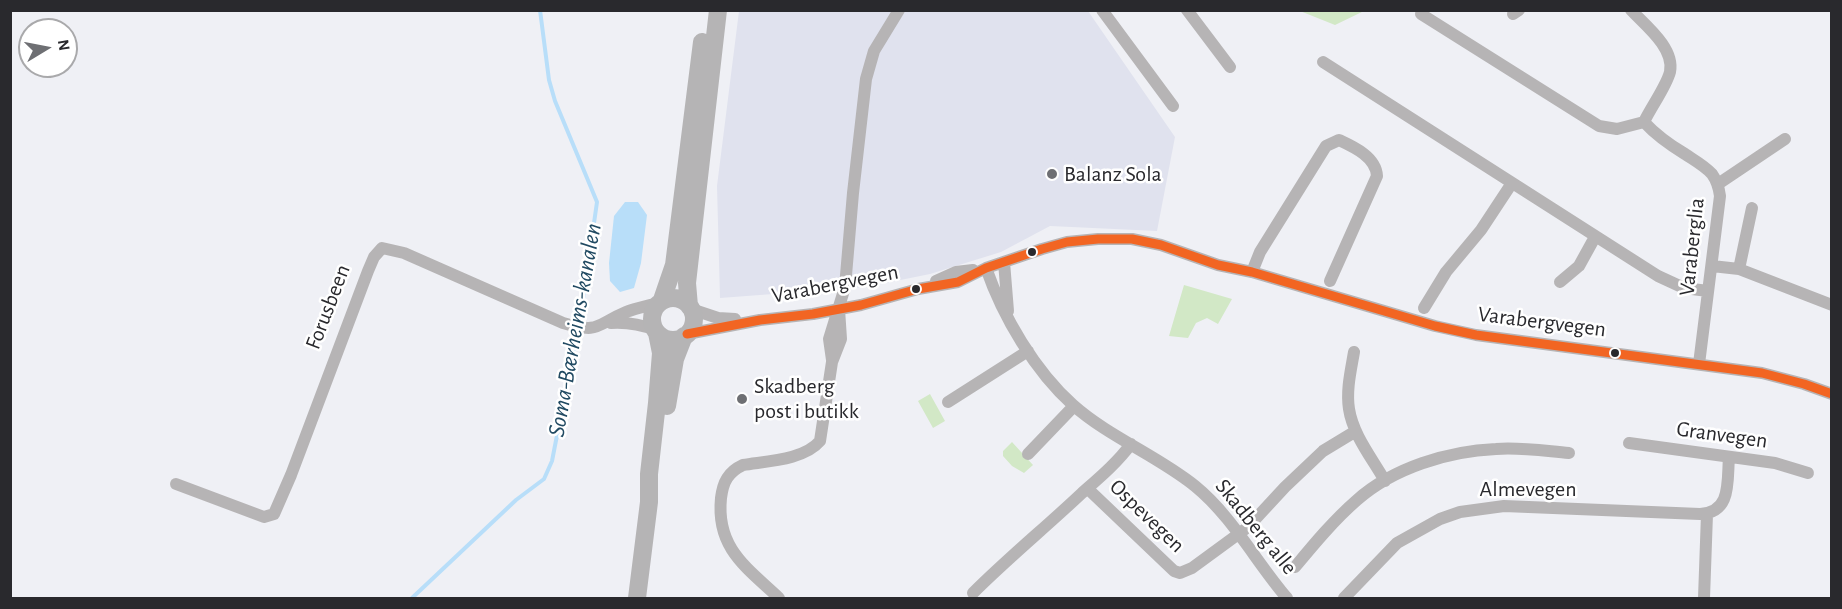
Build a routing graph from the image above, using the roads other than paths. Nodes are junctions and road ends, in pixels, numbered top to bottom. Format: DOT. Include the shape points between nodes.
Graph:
graph roads {
  1 [pos="706,10"];
  2 [pos="718,10"];
  3 [pos="899,10"];
  4 [pos="1102,10"];
  5 [pos="1186,10"];
  6 [pos="1631,10"];
  7 [pos="1421,14"];
  8 [pos="1323,62"];
  9 [pos="1230,67"];
  10 [pos="1173,105"];
  11 [pos="1644,122"];
  12 [pos="1785,139"];
  13 [pos="1512,183"];
  14 [pos="1718,184"];
  15 [pos="1752,208"];
  16 [pos="1595,237"];
  17 [pos="1004,262"];
  18 [pos="1712,266"];
  19 [pos="986,268"];
  20 [pos="1739,269"];
  21 [pos="1252,272"];
  22 [pos="1330,281"];
  23 [pos="1560,282"];
  24 [pos="1708,291"];
  25 [pos="660,302"];
  26 [pos="1832,305"];
  27 [pos="690,307"];
  28 [pos="1424,308"];
  29 [pos="839,309"];
  30 [pos="1009,318"];
  31 [pos="760,320"];
  32 [pos="607,323"];
  33 [pos="656,332"];
  34 [pos="685,335"];
  35 [pos="1028,351"];
  36 [pos="1354,352"];
  37 [pos="1699,364"];
  38 [pos="1832,394"];
  39 [pos="948,402"];
  40 [pos="1074,406"];
  41 [pos="1356,431"];
  42 [pos="1629,443"];
  43 [pos="1131,444"];
  44 [pos="1569,453"];
  45 [pos="1028,454"];
  46 [pos="1729,457"];
  47 [pos="1808,473"];
  48 [pos="1385,480"];
  49 [pos="176,484"];
  50 [pos="1088,489"];
  51 [pos="649,502"];
  52 [pos="1707,514"];
  53 [pos="1238,534"];
  54 [pos="1295,567"];
  55 [pos="972,593"];
  56 [pos="637,598"];
  57 [pos="779,598"];
  58 [pos="1287,598"];
  59 [pos="1344,598"];
  60 [pos="1704,598"];
  1 -- 25 [label="main road" via="674,265"];
  2 -- 27 [label="main road" via="687,284"];
  3 -- 29 [label="street" via="874,51 866,79 845,287"];
  4 -- 10 [label="street"];
  5 -- 9 [label="street"];
  6 -- 11 [label="street" via="1664,47 1670,64"];
  7 -- 11 [label="street" via="1599,126 1617,129"];
  8 -- 13 [label="street"];
  11 -- 14 [label="street, Varaberglia" via="1701,164"];
  12 -- 14 [label="street"];
  13 -- 16 [label="street"];
  13 -- 28 [label="street"];
  14 -- 18 [label="street, Varaberglia"];
  15 -- 20 [label="street"];
  16 -- 23 [label="street" via="1580,266"];
  16 -- 24 [label="street" via="1658,276 1684,288"];
  17 -- 19 [label="street, Varabergvegen"];
  17 -- 21 [label="street, Varabergvegen" via="1059,244 1132,239"];
  17 -- 30 [label="street, Skadberg alle"];
  18 -- 20 [label="street"];
  18 -- 24 [label="street, Varaberglia"];
  19 -- 29 [label="street, Varabergvegen" via="956,272 918,289"];
  19 -- 30 [label="street, Skadberg alle"];
  20 -- 26 [label="street"];
  21 -- 22 [label="street" via="1260,252 1326,146 1339,140 1371,161 1377,176"];
  21 -- 37 [label="street, Varabergvegen" via="1435,327"];
  24 -- 37 [label="street, Varaberglia"];
  25 -- 27 [label="main road, Forusbeen" via="672,298"];
  25 -- 32 [label="street, Forusbeen" via="626,312"];
  25 -- 33 [label="main road" via="653,311"];
  27 -- 31 [label="street" via="718,318"];
  27 -- 34 [label="main road" via="692,326"];
  29 -- 31 [label="street, Varabergvegen"];
  29 -- 57 [label="street" via="841,339 832,362 823,435 805,454 743,465 730,473 722,487 720,518 731,551"];
  30 -- 35 [label="street, Skadberg alle"];
  31 -- 34 [label="street"];
  32 -- 33 [label="street, Forusbeen" via="634,323"];
  32 -- 49 [label="street, Forusbeen" via="582,329 563,323 404,253 382,248 368,271 274,514 264,517"];
  33 -- 34 [label="main road, Forusbeen" via="665,338"];
  33 -- 51 [label="main road" via="661,353"];
  34 -- 51 [label="main road" via="675,359 657,475"];
  35 -- 39 [label="street"];
  35 -- 40 [label="street, Skadberg alle"];
  36 -- 41 [label="street" via="1348,395"];
  37 -- 38 [label="street, Varabergvegen" via="1762,373"];
  40 -- 43 [label="street, Skadberg alle"];
  40 -- 45 [label="street"];
  41 -- 48 [label="street"];
  41 -- 53 [label="street" via="1323,451"];
  42 -- 46 [label="street, Granvegen"];
  43 -- 50 [label="street"];
  43 -- 53 [label="street, Skadberg alle" via="1195,486"];
  44 -- 48 [label="street" via="1513,448 1477,451 1416,466"];
  46 -- 47 [label="street, Granvegen" via="1775,463"];
  46 -- 52 [label="street" via="1725,502"];
  48 -- 54 [label="street" via="1358,499"];
  50 -- 53 [label="street, Ospevegen" via="1180,573"];
  50 -- 55 [label="street"];
  51 -- 56 [label="main road"];
  52 -- 59 [label="street, Almevegen" via="1512,506 1460,512 1397,543"];
  52 -- 60 [label="street"];
  53 -- 58 [label="street, Skadberg alle"];
}
